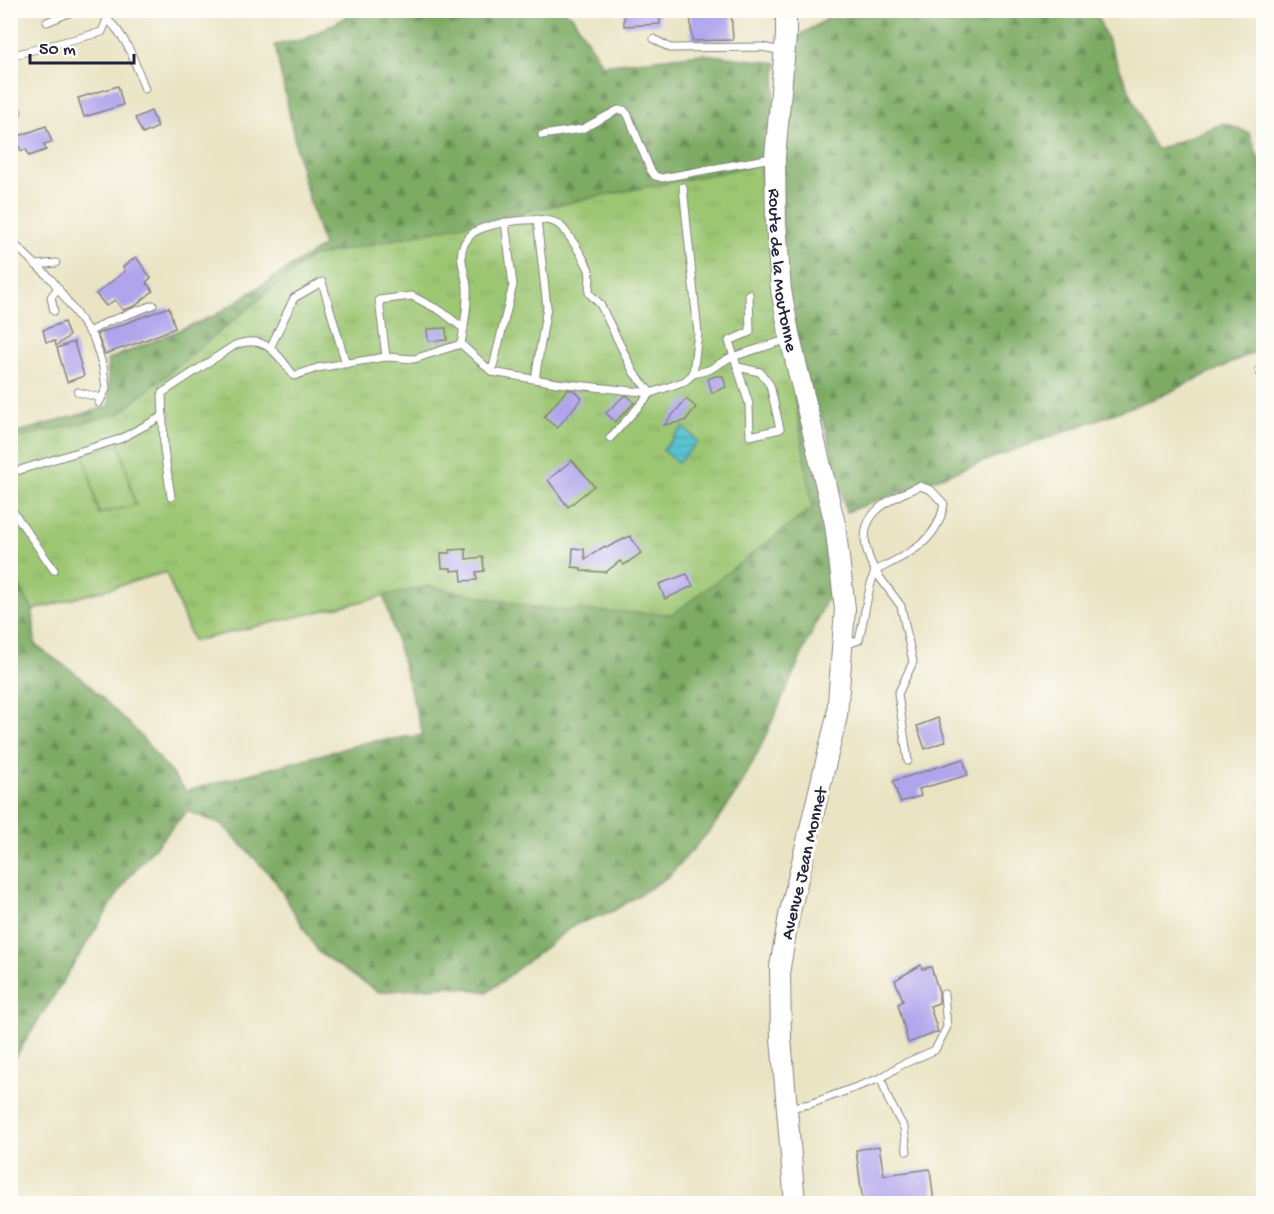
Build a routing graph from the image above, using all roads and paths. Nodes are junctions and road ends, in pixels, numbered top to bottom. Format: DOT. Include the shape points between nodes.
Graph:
graph roads {
  1 [pos="76,10"];
  2 [pos="105,10"];
  3 [pos="786,10"];
  4 [pos="107,19"];
  5 [pos="47,22"];
  6 [pos="654,39"];
  7 [pos="784,51"];
  8 [pos="10,56"];
  9 [pos="145,89"];
  10 [pos="10,102"];
  11 [pos="18,112"];
  12 [pos="542,135"];
  13 [pos="775,157"];
  14 [pos="683,187"];
  15 [pos="537,219"];
  16 [pos="505,222"];
  17 [pos="10,240"];
  18 [pos="56,263"];
  19 [pos="36,265"];
  20 [pos="58,288"];
  21 [pos="749,294"];
  22 [pos="153,305"];
  23 [pos="54,311"];
  24 [pos="464,329"];
  25 [pos="89,332"];
  26 [pos="790,338"];
  27 [pos="461,344"];
  28 [pos="271,346"];
  29 [pos="387,357"];
  30 [pos="733,357"];
  31 [pos="346,364"];
  32 [pos="738,367"];
  33 [pos="1259,370"];
  34 [pos="492,371"];
  35 [pos="693,374"];
  36 [pos="535,379"];
  37 [pos="1263,381"];
  38 [pos="78,392"];
  39 [pos="651,393"];
  40 [pos="163,416"];
  41 [pos="610,438"];
  42 [pos="10,473"];
  43 [pos="171,497"];
  44 [pos="10,507"];
  45 [pos="835,524"];
  46 [pos="54,570"];
  47 [pos="875,572"];
  48 [pos="842,646"];
  49 [pos="908,761"];
  50 [pos="944,994"];
  51 [pos="881,1078"];
  52 [pos="786,1108"];
  53 [pos="907,1151"];
  54 [pos="795,1203"];
  1 -- 5 [label="lane"];
  2 -- 4 [label="lane"];
  3 -- 7 [label="main road, Route de la Moutonne"];
  4 -- 8 [label="lane" via="102,32"];
  4 -- 9 [label="lane" via="131,50"];
  6 -- 7 [label="lane" via="670,48 762,47"];
  7 -- 13 [label="main road, Route de la Moutonne"];
  10 -- 11 [label="lane"];
  12 -- 13 [label="lane" via="582,129 624,110 655,176 662,178"];
  13 -- 26 [label="main road, Route de la Moutonne" via="781,290"];
  14 -- 35 [label="lane" via="698,333"];
  15 -- 16 [label="lane"];
  15 -- 36 [label="lane" via="547,307"];
  15 -- 39 [label="lane" via="558,224 568,236 589,271 590,293 600,304 634,373"];
  16 -- 24 [label="lane" via="473,233 464,244"];
  16 -- 34 [label="lane" via="513,285"];
  17 -- 19 [label="lane"];
  18 -- 19 [label="lane"];
  19 -- 20 [label="lane"];
  20 -- 23 [label="lane" via="51,297"];
  20 -- 25 [label="lane"];
  21 -- 30 [label="lane" via="750,332 729,341"];
  22 -- 25 [label="lane"];
  24 -- 27 [label="lane"];
  24 -- 29 [label="lane" via="441,310 412,296 380,300"];
  25 -- 38 [label="lane" via="103,367 106,389 100,400"];
  26 -- 30 [label="lane"];
  26 -- 45 [label="main road, Route de la Moutonne"];
  27 -- 29 [label="lane" via="414,359"];
  27 -- 34 [label="lane"];
  28 -- 31 [label="lane" via="294,376"];
  28 -- 31 [label="lane" via="294,297 322,282"];
  28 -- 40 [label="lane" via="246,340 235,345 162,393"];
  29 -- 31 [label="lane"];
  30 -- 32 [label="lane" via="749,404 750,436 780,429 770,385 760,372"];
  30 -- 35 [label="lane"];
  33 -- 37 [label="lane"];
  34 -- 36 [label="lane"];
  35 -- 39 [label="lane" via="685,381"];
  36 -- 39 [label="lane"];
  39 -- 41 [label="lane"];
  40 -- 42 [label="lane" via="120,439"];
  40 -- 43 [label="lane"];
  44 -- 46 [label="lane"];
  45 -- 48 [label="main road, Avenue Jean Monnet" via="845,609"];
  47 -- 47 [label="lane" via="864,537 870,517 892,497 921,486 931,490 944,504 941,520 930,538"];
  47 -- 48 [label="lane" via="867,592 859,640"];
  47 -- 49 [label="lane" via="901,606 912,662 898,694"];
  48 -- 52 [label="main road, Avenue Jean Monnet" via="837,716 780,967"];
  50 -- 51 [label="lane" via="947,1027 935,1050"];
  51 -- 52 [label="lane" via="810,1104"];
  51 -- 53 [label="lane" via="904,1128"];
  52 -- 54 [label="main road, Avenue Jean Monnet"];
}
